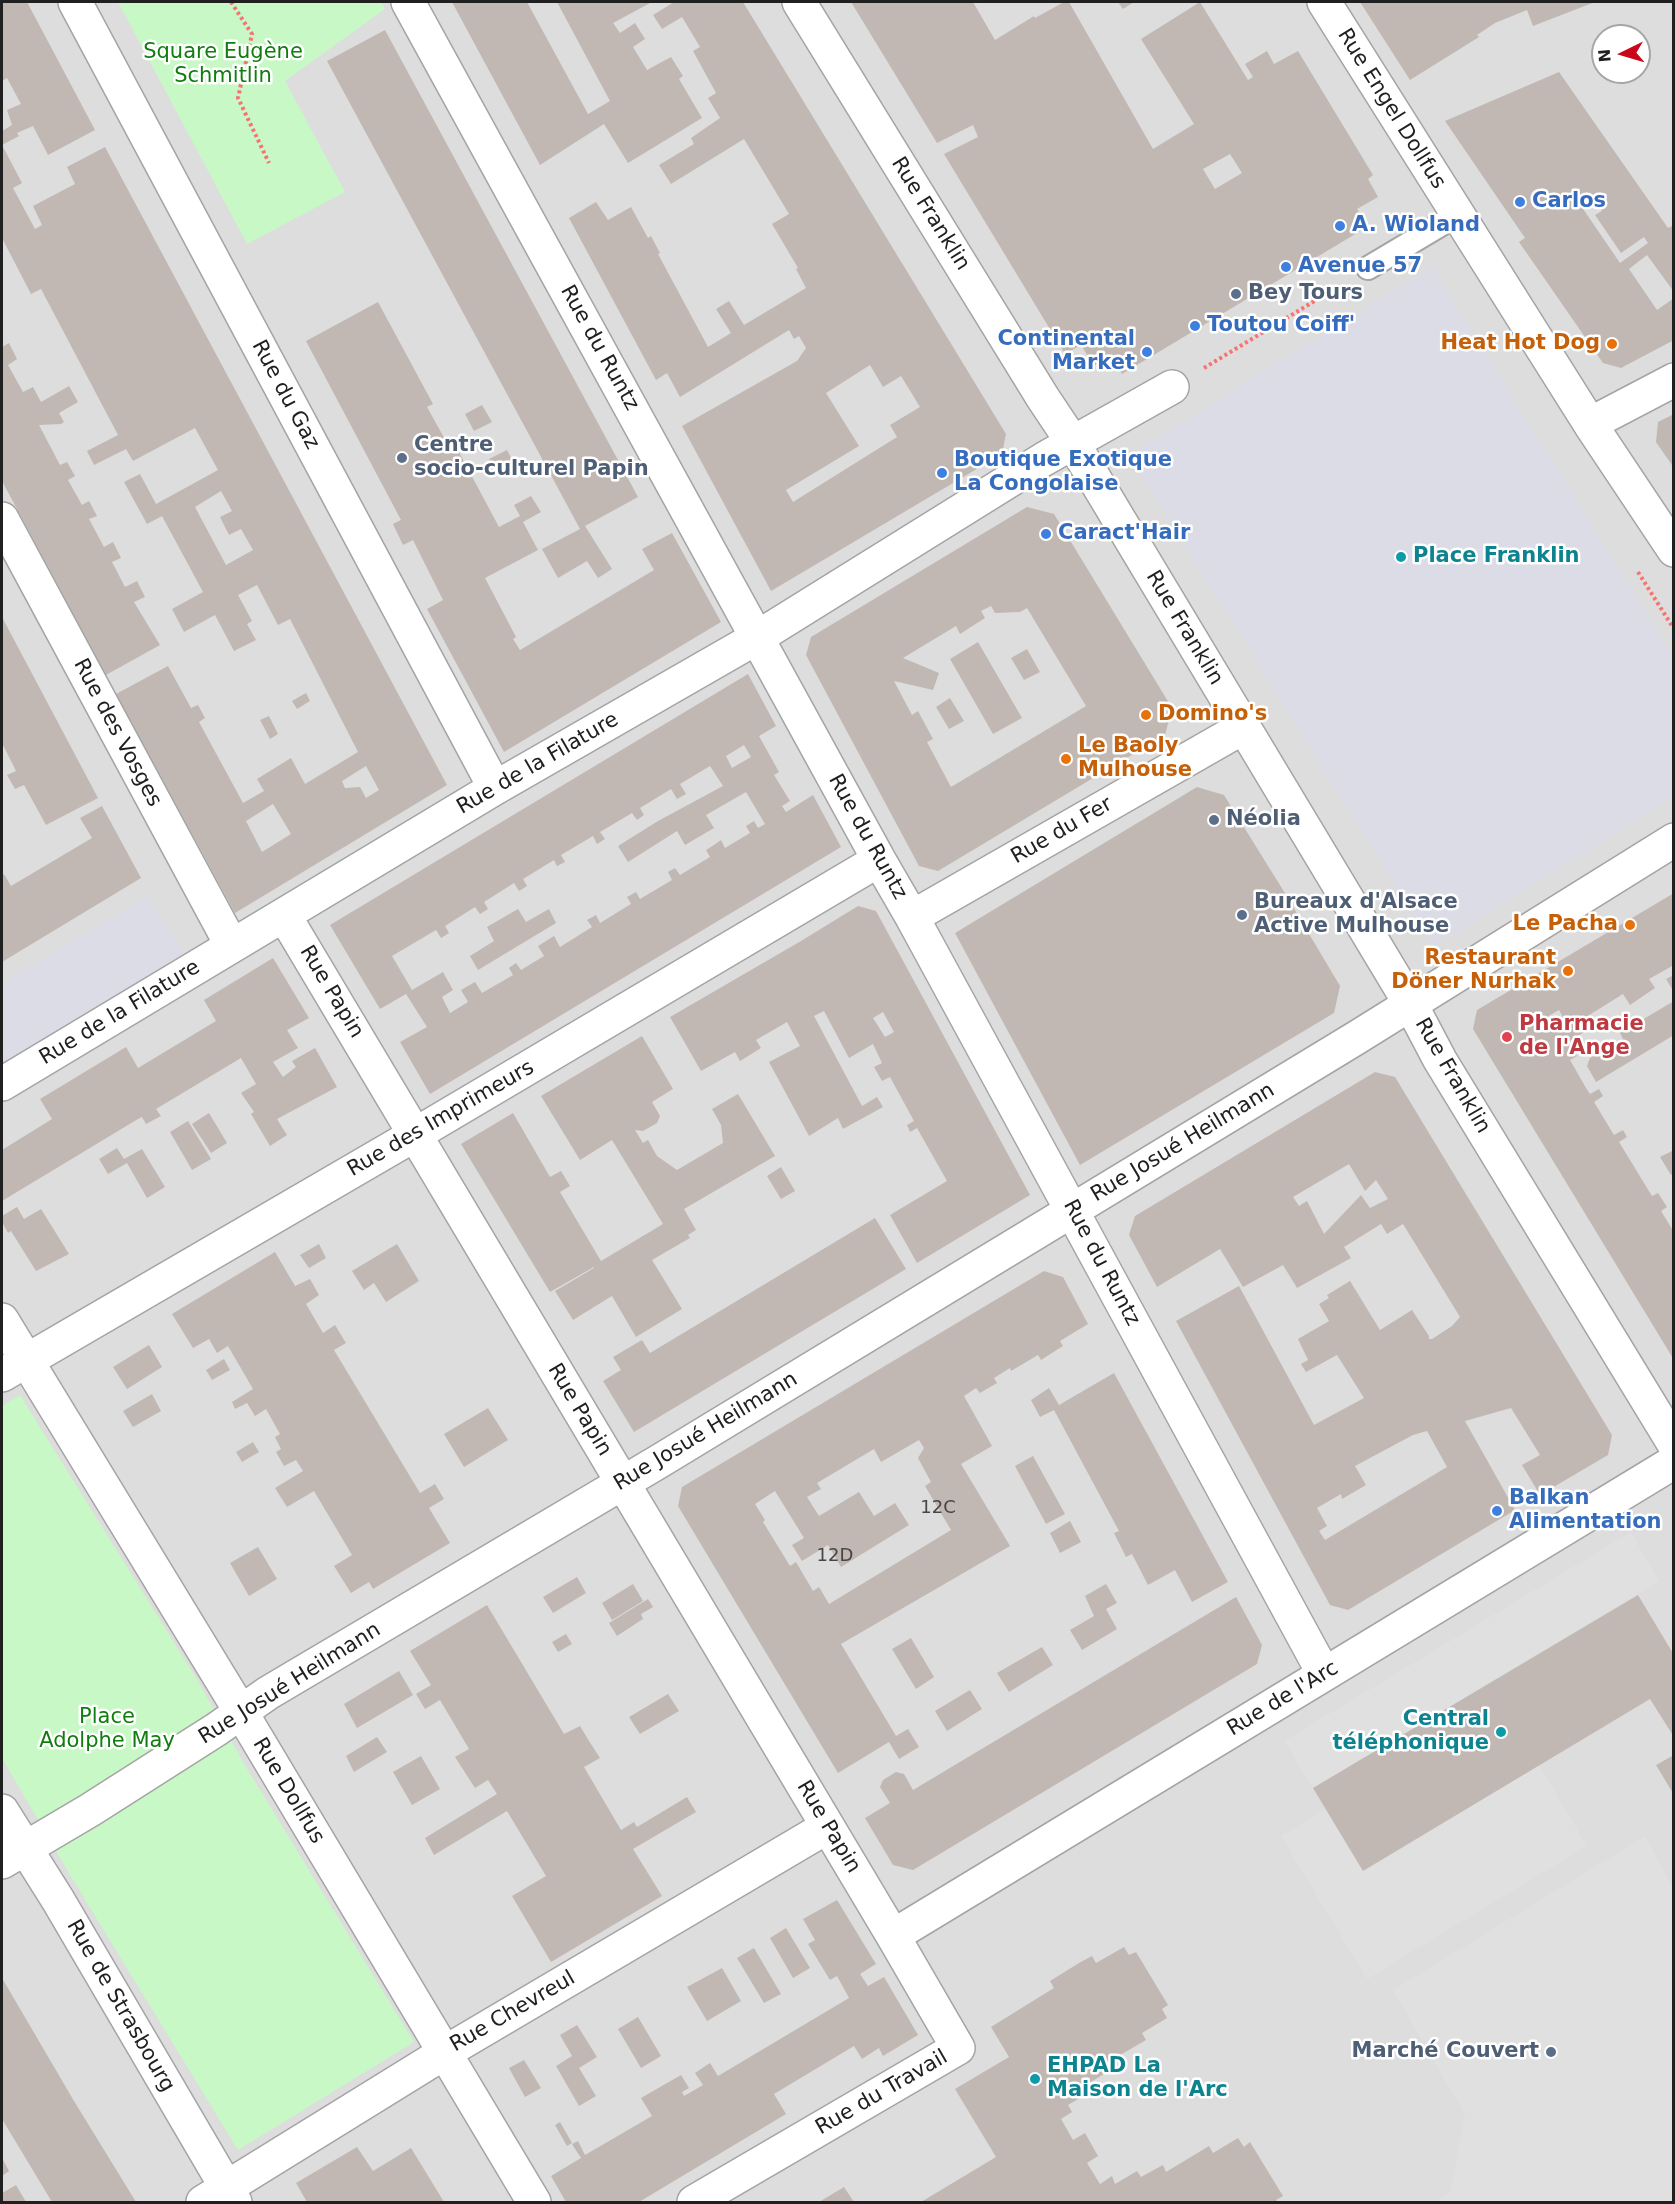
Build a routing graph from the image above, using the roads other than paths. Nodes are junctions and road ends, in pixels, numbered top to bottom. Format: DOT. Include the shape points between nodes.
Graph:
graph roads {
  1 [pos="75,2"];
  2 [pos="408,2"];
  3 [pos="799,2"];
  4 [pos="1323,2"];
  5 [pos="1457,215"];
  6 [pos="1368,268"];
  7 [pos="1674,380"];
  8 [pos="1172,387"];
  9 [pos="1590,424"];
  10 [pos="1073,443"];
  11 [pos="2,519"];
  12 [pos="1674,550"];
  13 [pos="758,637"];
  14 [pos="1244,727"];
  15 [pos="495,789"];
  16 [pos="1674,840"];
  17 [pos="879,860"];
  18 [pos="284,915"];
  19 [pos="912,917"];
  20 [pos="232,946"];
  21 [pos="1411,1005"];
  22 [pos="2,1084"];
  23 [pos="416,1134"];
  24 [pos="1072,1210"];
  25 [pos="2,1320"];
  26 [pos="13,1368"];
  27 [pos="1674,1444"];
  28 [pos="1674,1462"];
  29 [pos="623,1482"];
  30 [pos="1324,1674"];
  31 [pos="241,1712"];
  32 [pos="2,1811"];
  33 [pos="827,1827"];
  34 [pos="13,1855"];
  35 [pos="893,1936"];
  36 [pos="444,2053"];
  37 [pos="221,2198"];
  38 [pos="534,2202"];
  39 [pos="694,2202"];
  1 -- 15 [label="street, Rue du Gaz"];
  2 -- 13 [label="street, Rue du Runtz"];
  3 -- 10 [label="street, Rue Franklin"];
  4 -- 5 [label="street, Rue Engel Dollfus"];
  5 -- 6 [label="lane"];
  5 -- 9 [label="street, Rue Engel Dollfus"];
  7 -- 9 [label="street"];
  8 -- 10 [label="street"];
  9 -- 12 [label="street, Rue Engel Dollfus"];
  10 -- 13 [label="street, Rue de la Filature"];
  10 -- 14 [label="street, Rue Franklin"];
  11 -- 20 [label="street, Rue des Vosges"];
  13 -- 15 [label="street, Rue de la Filature"];
  13 -- 17 [label="street, Rue du Runtz"];
  14 -- 19 [label="street, Rue du Fer"];
  14 -- 21 [label="street, Rue Franklin"];
  15 -- 18 [label="street, Rue de la Filature"];
  16 -- 21 [label="street"];
  17 -- 19 [label="street, Rue du Runtz"];
  17 -- 23 [label="street, Rue des Imprimeurs"];
  18 -- 20 [label="street, Rue de la Filature"];
  18 -- 23 [label="street, Rue Papin"];
  19 -- 24 [label="street, Rue du Runtz"];
  20 -- 22 [label="street, Rue de la Filature"];
  21 -- 24 [label="street, Rue Josué Heilmann"];
  21 -- 27 [label="street, Rue Franklin" via="1440,1060"];
  23 -- 26 [label="street, Rue des Imprimeurs"];
  23 -- 29 [label="street, Rue Papin"];
  24 -- 29 [label="street, Rue Josué Heilmann"];
  24 -- 30 [label="street, Rue du Runtz"];
  25 -- 26 [label="street, Rue Dollfus"];
  26 -- 31 [label="street, Rue Dollfus"];
  28 -- 30 [label="street, Rue de l'Arc"];
  29 -- 31 [label="street, Rue Josué Heilmann"];
  29 -- 33 [label="street, Rue Papin"];
  30 -- 35 [label="street, Rue de l'Arc"];
  31 -- 34 [label="street, Rue Josué Heilmann"];
  31 -- 36 [label="street, Rue Dollfus"];
  32 -- 34 [label="street, Rue de Strasbourg"];
  33 -- 35 [label="street, Rue Papin"];
  33 -- 36 [label="street, Rue Chevreul"];
  34 -- 37 [label="street, Rue de Strasbourg" via="73,1926"];
  35 -- 39 [label="street, Rue du Travail" via="958,2048"];
  36 -- 37 [label="street, Rue Chevreul"];
  36 -- 38 [label="street, Rue Dollfus"];
}
